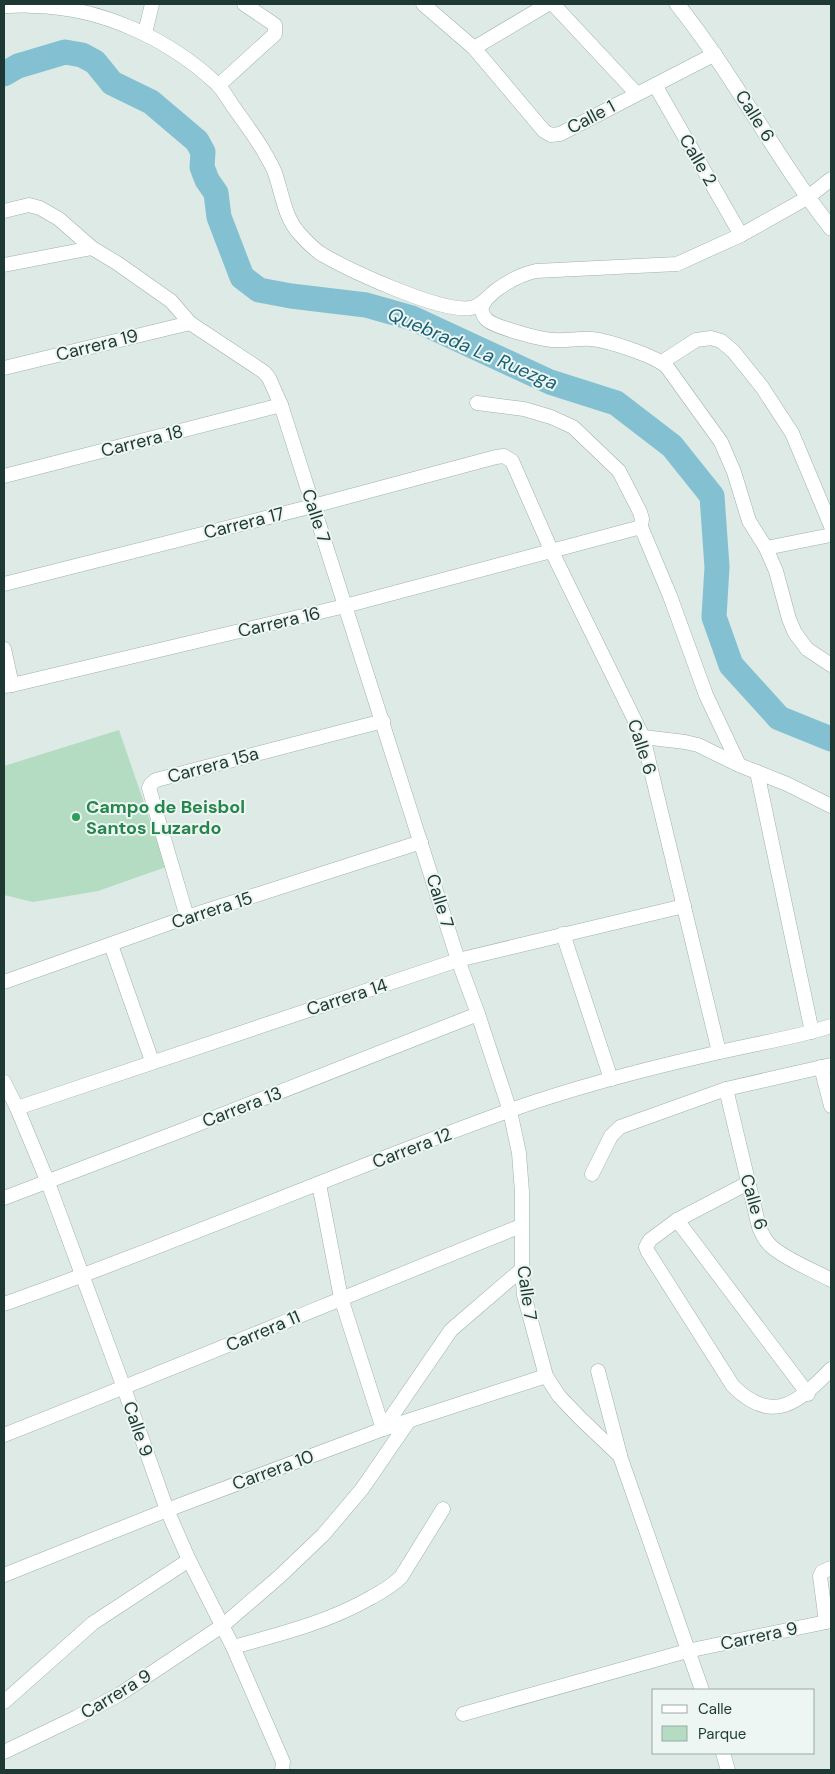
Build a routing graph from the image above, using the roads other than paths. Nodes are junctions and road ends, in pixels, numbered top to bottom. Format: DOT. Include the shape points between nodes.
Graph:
graph roads {
  1 [pos="152,4"];
  2 [pos="244,4"];
  3 [pos="423,4"];
  4 [pos="548,4"];
  5 [pos="553,4"];
  6 [pos="677,4"];
  7 [pos="47,5"];
  8 [pos="4,6"];
  9 [pos="144,33"];
  10 [pos="474,48"];
  11 [pos="715,54"];
  12 [pos="219,85"];
  13 [pos="654,85"];
  14 [pos="637,94"];
  15 [pos="831,179"];
  16 [pos="807,198"];
  17 [pos="4,210"];
  18 [pos="831,228"];
  19 [pos="741,235"];
  20 [pos="92,248"];
  21 [pos="4,265"];
  22 [pos="485,301"];
  23 [pos="190,323"];
  24 [pos="662,362"];
  25 [pos="4,368"];
  26 [pos="477,402"];
  27 [pos="281,405"];
  28 [pos="512,461"];
  29 [pos="4,476"];
  30 [pos="313,506"];
  31 [pos="831,526"];
  32 [pos="641,528"];
  33 [pos="831,534"];
  34 [pos="766,548"];
  35 [pos="552,552"];
  36 [pos="4,584"];
  37 [pos="345,606"];
  38 [pos="4,649"];
  39 [pos="831,665"];
  40 [pos="8,685"];
  41 [pos="383,722"];
  42 [pos="643,737"];
  43 [pos="738,765"];
  44 [pos="757,772"];
  45 [pos="831,806"];
  46 [pos="421,842"];
  47 [pos="684,906"];
  48 [pos="187,917"];
  49 [pos="563,934"];
  50 [pos="111,944"];
  51 [pos="458,960"];
  52 [pos="4,982"];
  53 [pos="478,1014"];
  54 [pos="831,1026"];
  55 [pos="812,1032"];
  56 [pos="719,1052"];
  57 [pos="152,1061"];
  58 [pos="826,1066"];
  59 [pos="612,1079"];
  60 [pos="4,1082"];
  61 [pos="726,1089"];
  62 [pos="831,1106"];
  63 [pos="17,1108"];
  64 [pos="510,1110"];
  65 [pos="592,1174"];
  66 [pos="47,1180"];
  67 [pos="748,1183"];
  68 [pos="319,1184"];
  69 [pos="4,1198"];
  70 [pos="676,1220"];
  71 [pos="521,1226"];
  72 [pos="522,1269"];
  73 [pos="82,1276"];
  74 [pos="831,1280"];
  75 [pos="341,1298"];
  76 [pos="4,1304"];
  77 [pos="831,1369"];
  78 [pos="598,1371"];
  79 [pos="546,1376"];
  80 [pos="124,1388"];
  81 [pos="808,1394"];
  82 [pos="408,1422"];
  83 [pos="383,1429"];
  84 [pos="4,1435"];
  85 [pos="620,1456"];
  86 [pos="443,1509"];
  87 [pos="167,1510"];
  88 [pos="189,1560"];
  89 [pos="831,1568"];
  90 [pos="4,1575"];
  91 [pos="829,1622"];
  92 [pos="222,1626"];
  93 [pos="233,1648"];
  94 [pos="687,1651"];
  95 [pos="702,1689"];
  96 [pos="4,1702"];
  97 [pos="463,1714"];
  98 [pos="4,1752"];
  99 [pos="723,1754"];
  100 [pos="282,1770"];
  101 [pos="728,1770"];
  1 -- 9 [label="street"];
  2 -- 12 [label="street" via="275,25 275,34"];
  3 -- 10 [label="street, Calle 1"];
  4 -- 10 [label="street"];
  5 -- 14 [label="street"];
  6 -- 11 [label="street, Calle 6"];
  7 -- 8 [label="street"];
  7 -- 9 [label="street" via="82,12"];
  9 -- 12 [label="street"];
  10 -- 14 [label="street, Calle 1" via="544,131 551,135 560,134"];
  11 -- 13 [label="street, Calle 1"];
  11 -- 16 [label="street, Calle 6"];
  12 -- 22 [label="street" via="262,149 298,232 322,254 423,300 460,308 472,308"];
  13 -- 14 [label="street, Calle 1"];
  13 -- 19 [label="street, Calle 2"];
  15 -- 16 [label="street"];
  16 -- 18 [label="street, Calle 6"];
  16 -- 19 [label="street"];
  17 -- 20 [label="street, Calle 7" via="29,205 40,208"];
  19 -- 22 [label="street" via="677,264 525,273"];
  20 -- 21 [label="street"];
  20 -- 23 [label="street, Calle 7" via="171,301"];
  22 -- 24 [label="street" via="481,308 491,323 544,340 601,340"];
  23 -- 25 [label="street, Carrera 19"];
  23 -- 27 [label="street, Calle 7" via="264,372"];
  24 -- 31 [label="street" via="696,340 711,338 733,350 792,433"];
  24 -- 34 [label="street" via="721,442 749,521"];
  26 -- 32 [label="street" via="524,409 573,428 619,472 640,512"];
  27 -- 29 [label="street, Carrera 18"];
  27 -- 30 [label="street, Calle 7"];
  28 -- 30 [label="street, Carrera 17" via="504,456 496,457"];
  28 -- 35 [label="street, Calle 6"];
  30 -- 36 [label="street, Carrera 17"];
  30 -- 37 [label="street, Calle 7"];
  32 -- 35 [label="street, Carrera 16"];
  32 -- 43 [label="street" via="706,695"];
  33 -- 34 [label="street"];
  34 -- 39 [label="street" via="795,633 807,650"];
  35 -- 37 [label="street, Carrera 16"];
  35 -- 42 [label="street, Calle 6"];
  37 -- 40 [label="street, Carrera 16"];
  37 -- 41 [label="street, Calle 7"];
  38 -- 40 [label="street"];
  41 -- 46 [label="street, Calle 7"];
  41 -- 48 [label="street, Carrera 15a" via="156,780 151,784 149,788"];
  42 -- 43 [label="street" via="698,745"];
  42 -- 47 [label="street, Calle 6"];
  43 -- 44 [label="street"];
  44 -- 45 [label="street"];
  44 -- 55 [label="street"];
  46 -- 48 [label="street, Carrera 15"];
  46 -- 51 [label="street, Calle 7"];
  47 -- 49 [label="street, Carrera 14"];
  47 -- 56 [label="street, Calle 6"];
  48 -- 50 [label="street, Carrera 15"];
  49 -- 51 [label="street, Carrera 14"];
  49 -- 59 [label="street"];
  50 -- 52 [label="street, Carrera 15"];
  50 -- 57 [label="street"];
  51 -- 53 [label="street, Calle 7"];
  51 -- 57 [label="street, Carrera 14"];
  53 -- 64 [label="street, Calle 7"];
  53 -- 66 [label="street, Carrera 13"];
  54 -- 55 [label="street, Carrera 12"];
  55 -- 56 [label="street, Carrera 12"];
  56 -- 59 [label="street, Carrera 12"];
  57 -- 63 [label="street, Carrera 14"];
  58 -- 61 [label="street"];
  58 -- 62 [label="street"];
  59 -- 64 [label="street, Carrera 12"];
  60 -- 63 [label="street, Calle 9"];
  61 -- 65 [label="street" via="620,1128 612,1136"];
  61 -- 67 [label="street, Calle 6"];
  63 -- 66 [label="street, Calle 9"];
  64 -- 68 [label="street, Carrera 12"];
  64 -- 71 [label="street, Calle 7" via="522,1173"];
  66 -- 69 [label="street, Carrera 13"];
  66 -- 73 [label="street, Calle 9"];
  67 -- 70 [label="street"];
  67 -- 74 [label="street, Calle 6" via="764,1238 772,1247"];
  68 -- 73 [label="street, Carrera 12"];
  68 -- 75 [label="street"];
  70 -- 81 [label="street"];
  70 -- 81 [label="street" via="650,1240 646,1247 733,1386 750,1401 768,1406 784,1406"];
  71 -- 72 [label="street, Calle 7"];
  71 -- 75 [label="street, Carrera 11"];
  72 -- 79 [label="street, Calle 7" via="524,1295"];
  72 -- 83 [label="street" via="451,1330"];
  73 -- 76 [label="street, Carrera 12"];
  73 -- 80 [label="street, Calle 9"];
  75 -- 80 [label="street, Carrera 11"];
  75 -- 83 [label="street"];
  77 -- 81 [label="street"];
  78 -- 85 [label="street"];
  79 -- 82 [label="street, Carrera 10"];
  79 -- 85 [label="street, Calle 7" via="559,1396"];
  80 -- 84 [label="street, Carrera 11"];
  80 -- 87 [label="street, Calle 9"];
  82 -- 83 [label="street, Carrera 10"];
  82 -- 92 [label="street, Carrera 9" via="362,1489 323,1534"];
  83 -- 87 [label="street, Carrera 10"];
  85 -- 94 [label="street, Calle 7"];
  86 -- 93 [label="street" via="401,1577 393,1584 361,1604 316,1624"];
  87 -- 88 [label="street, Calle 9"];
  87 -- 90 [label="street, Carrera 10"];
  88 -- 92 [label="street, Calle 9"];
  88 -- 96 [label="street" via="93,1623"];
  89 -- 91 [label="street" via="820,1576"];
  91 -- 94 [label="street, Carrera 9"];
  92 -- 93 [label="street, Calle 9"];
  92 -- 98 [label="street, Carrera 9" via="120,1694"];
  93 -- 100 [label="street, Calle 9" via="283,1762"];
  94 -- 95 [label="street, Calle 7"];
  94 -- 97 [label="street, Carrera 9"];
  99 -- 101 [label="street"];
}
